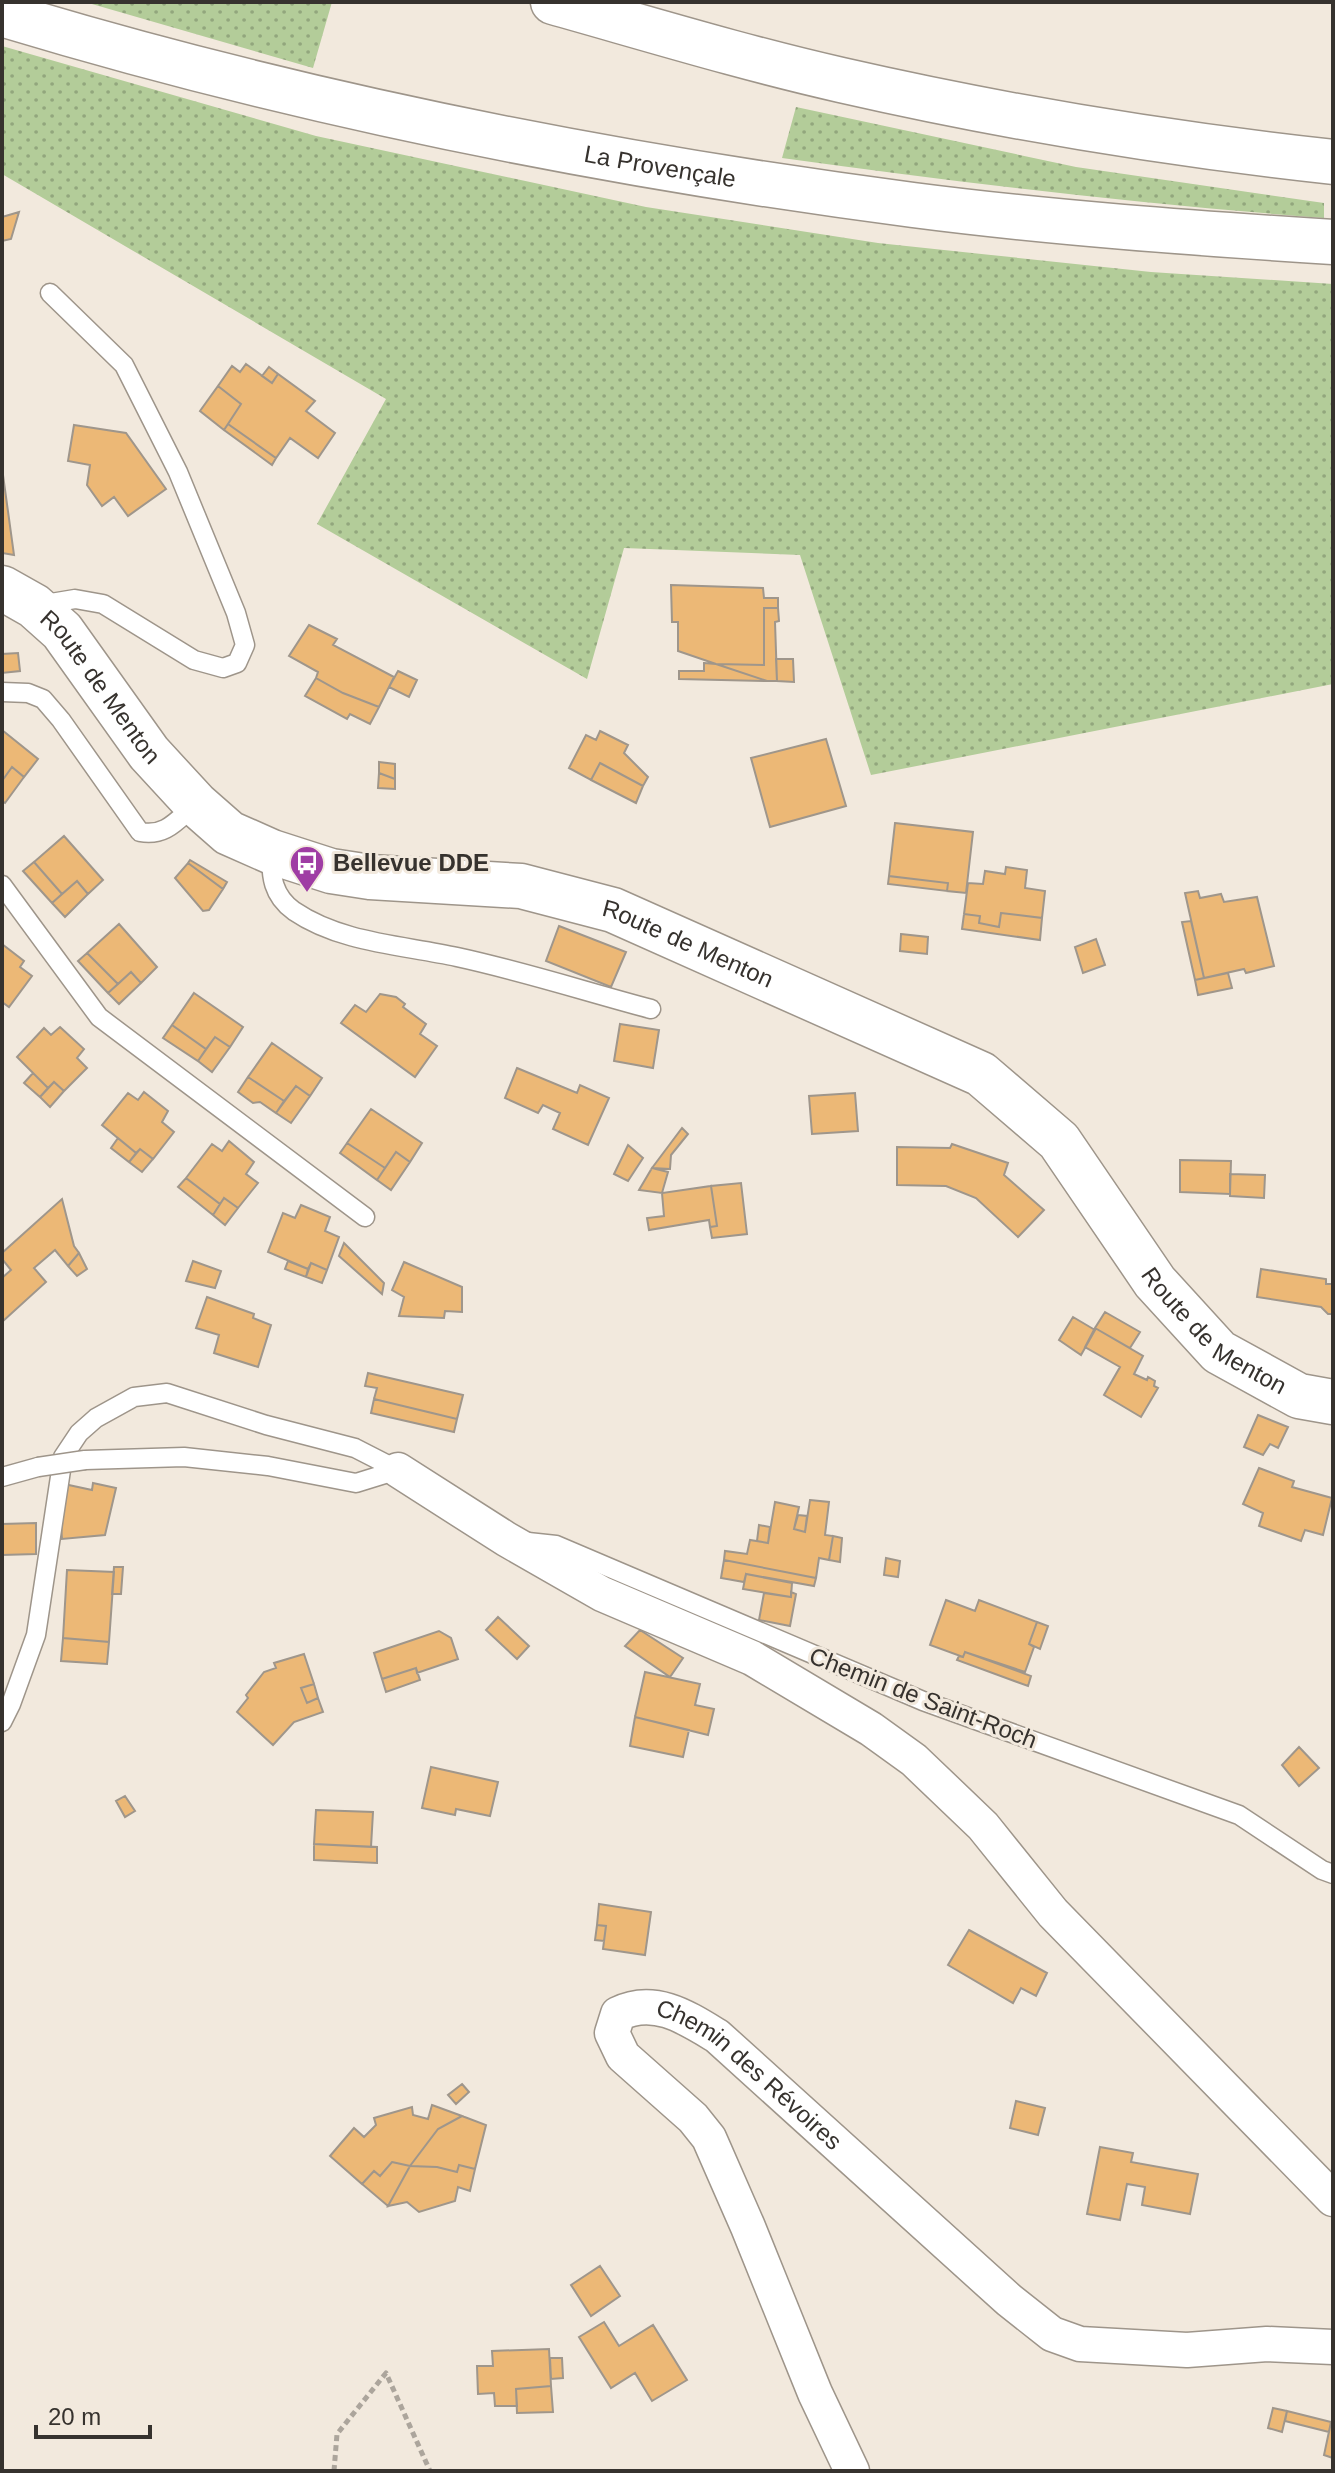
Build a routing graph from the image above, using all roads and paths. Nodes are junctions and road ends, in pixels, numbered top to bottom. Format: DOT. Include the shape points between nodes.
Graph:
graph roads {
  1 [pos="553,2"];
  2 [pos="2,14"];
  3 [pos="1333,162"];
  4 [pos="1333,242"];
  5 [pos="50,293"];
  6 [pos="18,597"];
  7 [pos="2,692"];
  8 [pos="196,804"];
  9 [pos="272,852"];
  10 [pos="2,885"];
  11 [pos="651,1009"];
  12 [pos="365,1217"];
  13 [pos="1333,1402"];
  14 [pos="398,1470"];
  15 [pos="2,1477"];
  16 [pos="506,1539"];
  17 [pos="2,1722"];
  18 [pos="1333,1874"];
  19 [pos="1333,2199"];
  20 [pos="1333,2347"];
  21 [pos="334,2471"];
  22 [pos="430,2471"];
  23 [pos="852,2471"];
  1 -- 3 [label="main road" via="840,79 1034,120"];
  2 -- 4 [label="main road, La Provençale" via="244,81 687,172 1142,230"];
  5 -- 6 [label="lane" via="124,365 178,472 245,645 237,663 223,668 194,660 103,604"];
  6 -- 8 [label="main road, Route de Menton" via="62,631 149,753"];
  7 -- 8 [label="lane" via="43,699 140,832 154,835 167,829"];
  8 -- 9 [label="main road, Route de Menton" via="229,833"];
  9 -- 11 [label="lane" via="274,888 291,909 317,924 363,940 459,957"];
  9 -- 13 [label="main road, Route de Menton" via="331,871 521,886 613,910 981,1074 1059,1141 1155,1282 1219,1352 1299,1396"];
  10 -- 12 [label="lane" via="99,1017"];
  14 -- 15 [label="lane, bridge" via="356,1483 184,1457 85,1460"];
  14 -- 16 [label="street"];
  14 -- 17 [label="lane" via="355,1448 167,1393 134,1397 96,1418 63,1457 36,1635"];
  16 -- 18 [label="lane, Chemin de Saint-Roch" via="556,1545 923,1701 1239,1815"];
  16 -- 19 [label="street" via="602,1594 752,1658 914,1760 983,1826 1053,1913"];
  20 -- 23 [label="street, Chemin des Révoires" via="1142,2349 1080,2344 1052,2334 717,2036 654,2006 632,2007 618,2014 612,2033 617,2044 623,2056 709,2138"];
  21 -- 22 [label="path" via="337,2434 386,2373"];
}
